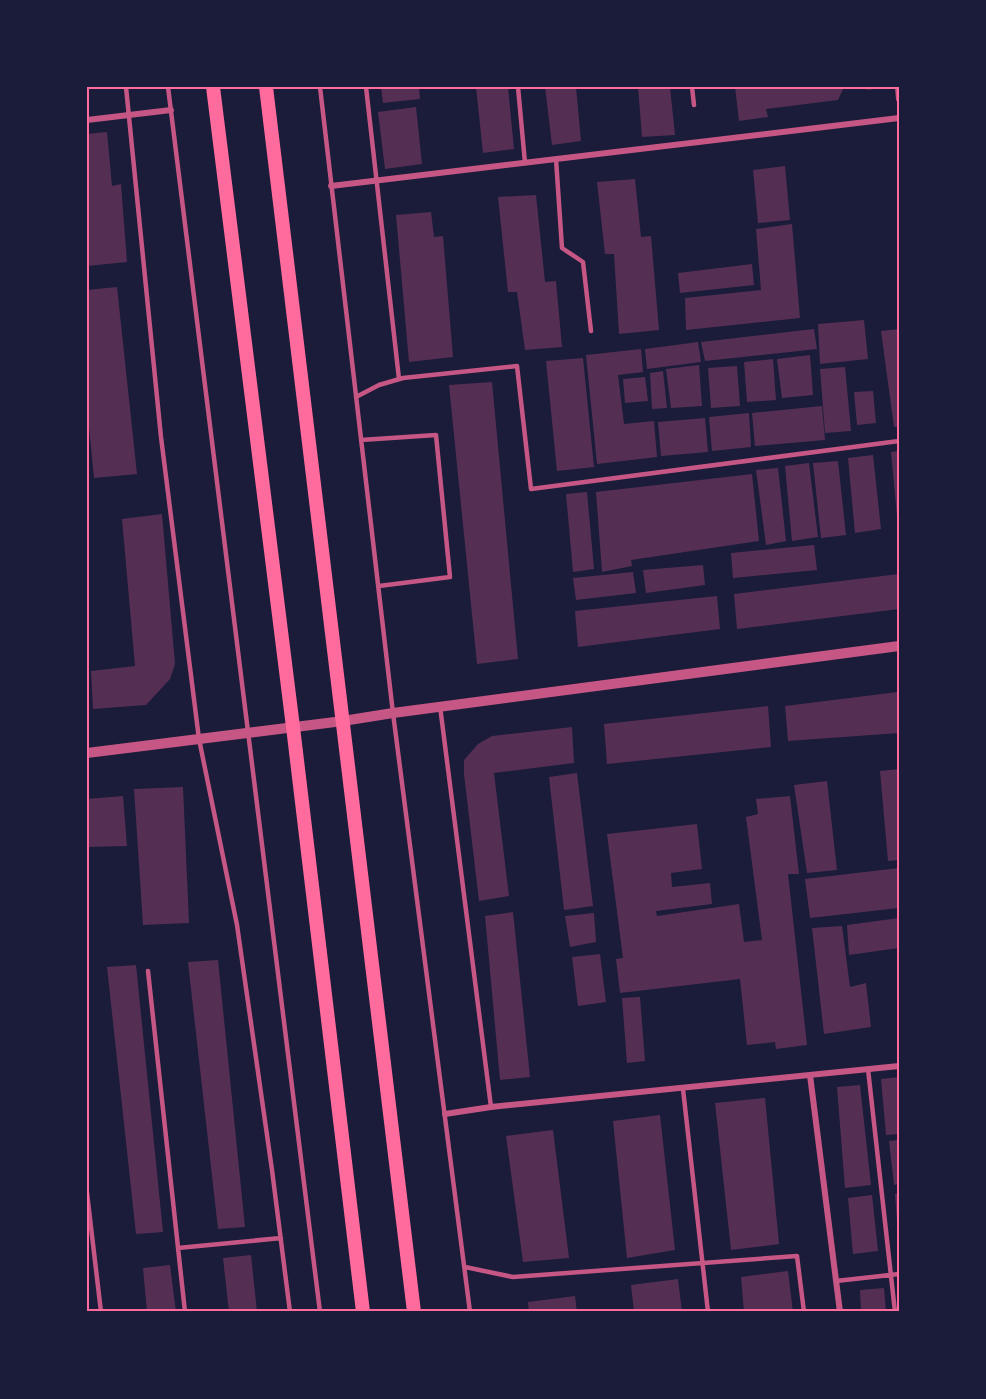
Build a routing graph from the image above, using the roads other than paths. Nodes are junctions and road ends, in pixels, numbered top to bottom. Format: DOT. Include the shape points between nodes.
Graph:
graph roads {
  1 [pos="126,87"];
  2 [pos="168,87"];
  3 [pos="213,87"];
  4 [pos="266,87"];
  5 [pos="320,87"];
  6 [pos="366,87"];
  7 [pos="518,87"];
  8 [pos="692,87"];
  9 [pos="898,87"];
  10 [pos="899,99"];
  11 [pos="694,105"];
  12 [pos="171,110"];
  13 [pos="129,115"];
  14 [pos="899,118"];
  15 [pos="87,120"];
  16 [pos="556,159"];
  17 [pos="525,163"];
  18 [pos="377,180"];
  19 [pos="332,186"];
  20 [pos="591,331"];
  21 [pos="399,379"];
  22 [pos="356,397"];
  23 [pos="361,440"];
  24 [pos="899,441"];
  25 [pos="379,586"];
  26 [pos="899,646"];
  27 [pos="440,706"];
  28 [pos="393,712"];
  29 [pos="343,721"];
  30 [pos="293,727"];
  31 [pos="249,733"];
  32 [pos="199,739"];
  33 [pos="87,753"];
  34 [pos="148,971"];
  35 [pos="899,1066"];
  36 [pos="868,1069"];
  37 [pos="810,1075"];
  38 [pos="683,1089"];
  39 [pos="491,1107"];
  40 [pos="445,1114"];
  41 [pos="87,1193"];
  42 [pos="281,1238"];
  43 [pos="178,1248"];
  44 [pos="702,1263"];
  45 [pos="465,1266"];
  46 [pos="899,1274"];
  47 [pos="890,1275"];
  48 [pos="836,1281"];
  49 [pos="101,1312"];
  50 [pos="185,1312"];
  51 [pos="290,1312"];
  52 [pos="320,1312"];
  53 [pos="363,1312"];
  54 [pos="414,1312"];
  55 [pos="470,1312"];
  56 [pos="708,1312"];
  57 [pos="804,1312"];
  58 [pos="840,1312"];
  59 [pos="895,1312"];
  1 -- 13 [label="lane"];
  2 -- 12 [label="lane"];
  3 -- 30 [label="main road"];
  4 -- 29 [label="main road"];
  5 -- 19 [label="lane"];
  6 -- 18 [label="lane"];
  7 -- 17 [label="lane"];
  8 -- 11 [label="lane"];
  9 -- 10 [label="street"];
  12 -- 13 [label="street"];
  12 -- 31 [label="lane"];
  13 -- 15 [label="street"];
  13 -- 32 [label="lane" via="161,437"];
  14 -- 16 [label="street"];
  16 -- 17 [label="street"];
  16 -- 20 [label="lane" via="562,248 583,262"];
  17 -- 18 [label="street"];
  18 -- 19 [label="street"];
  18 -- 21 [label="lane"];
  19 -- 22 [label="lane"];
  21 -- 22 [label="lane"];
  21 -- 24 [label="lane" via="517,366 531,489"];
  22 -- 23 [label="lane"];
  23 -- 25 [label="lane"];
  23 -- 25 [label="lane" via="436,435 450,577"];
  25 -- 28 [label="lane"];
  26 -- 27 [label="street"];
  27 -- 28 [label="street"];
  27 -- 39 [label="lane"];
  28 -- 29 [label="street"];
  28 -- 40 [label="lane"];
  29 -- 30 [label="street"];
  29 -- 54 [label="main road"];
  30 -- 31 [label="street"];
  30 -- 53 [label="main road"];
  31 -- 32 [label="street"];
  31 -- 52 [label="lane"];
  32 -- 33 [label="street"];
  32 -- 42 [label="lane" via="237,924"];
  34 -- 43 [label="lane"];
  35 -- 36 [label="street"];
  36 -- 37 [label="street"];
  36 -- 47 [label="lane"];
  37 -- 38 [label="street"];
  37 -- 48 [label="street"];
  38 -- 39 [label="street"];
  38 -- 44 [label="lane"];
  39 -- 40 [label="street"];
  40 -- 45 [label="lane"];
  41 -- 49 [label="lane"];
  42 -- 43 [label="lane"];
  42 -- 51 [label="lane"];
  43 -- 50 [label="lane"];
  44 -- 45 [label="lane" via="513,1277"];
  44 -- 56 [label="lane"];
  44 -- 57 [label="lane" via="797,1256"];
  45 -- 55 [label="lane"];
  46 -- 47 [label="lane"];
  47 -- 48 [label="lane"];
  47 -- 59 [label="lane"];
  48 -- 58 [label="street"];
}
